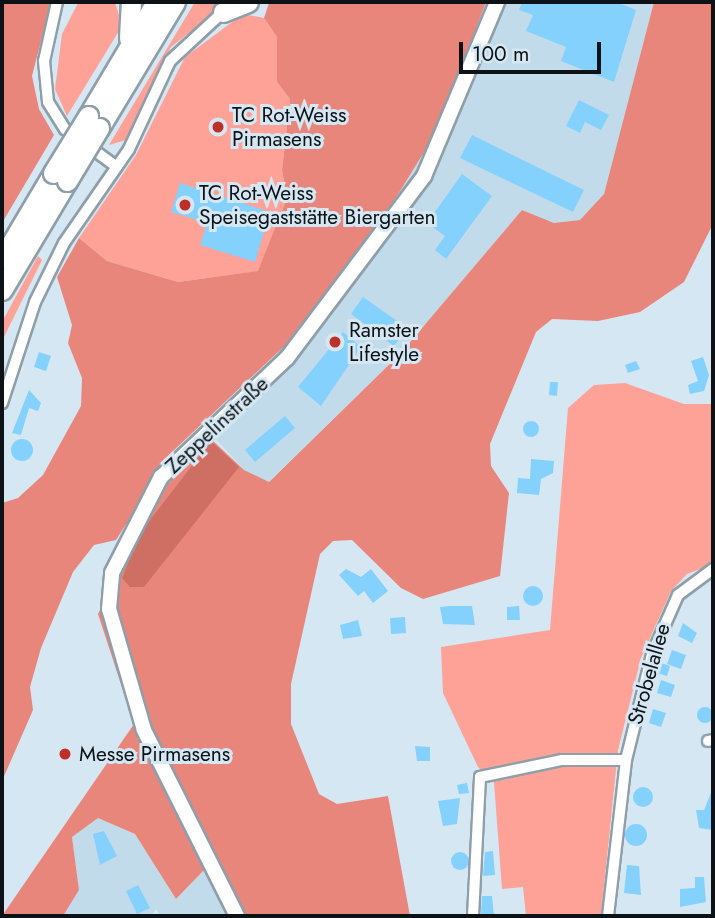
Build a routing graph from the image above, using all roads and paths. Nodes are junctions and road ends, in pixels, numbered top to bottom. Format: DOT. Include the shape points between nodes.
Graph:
graph roads {
  1 [pos="57,2"];
  2 [pos="131,2"];
  3 [pos="156,2"];
  4 [pos="175,2"];
  5 [pos="248,2"];
  6 [pos="497,2"];
  7 [pos="223,12"];
  8 [pos="122,60"];
  9 [pos="93,122"];
  10 [pos="117,167"];
  11 [pos="60,177"];
  12 [pos="2,259"];
  13 [pos="2,290"];
  14 [pos="2,403"];
  15 [pos="713,569"];
  16 [pos="626,760"];
  17 [pos="237,916"];
  18 [pos="473,916"];
  19 [pos="608,916"];
  1 -- 10 [label="street" via="44,61 48,102 65,129"];
  2 -- 8 [label="highway" via="134,22"];
  3 -- 8 [label="highway"];
  4 -- 9 [label="highway"];
  5 -- 7 [label="highway"];
  6 -- 17 [label="street, Zeppelinstraße" via="424,176 287,358 162,477 112,573 109,609 144,730"];
  7 -- 10 [label="street" via="170,61"];
  8 -- 9 [label="highway"];
  9 -- 11 [label="highway, bridge"];
  10 -- 14 [label="street" via="43,283"];
  11 -- 12 [label="highway"];
  11 -- 13 [label="highway"];
  15 -- 16 [label="street, Strobelallee" via="686,584 668,610"];
  16 -- 18 [label="street" via="562,760 480,777"];
  16 -- 19 [label="street, Strobelallee"];
}
